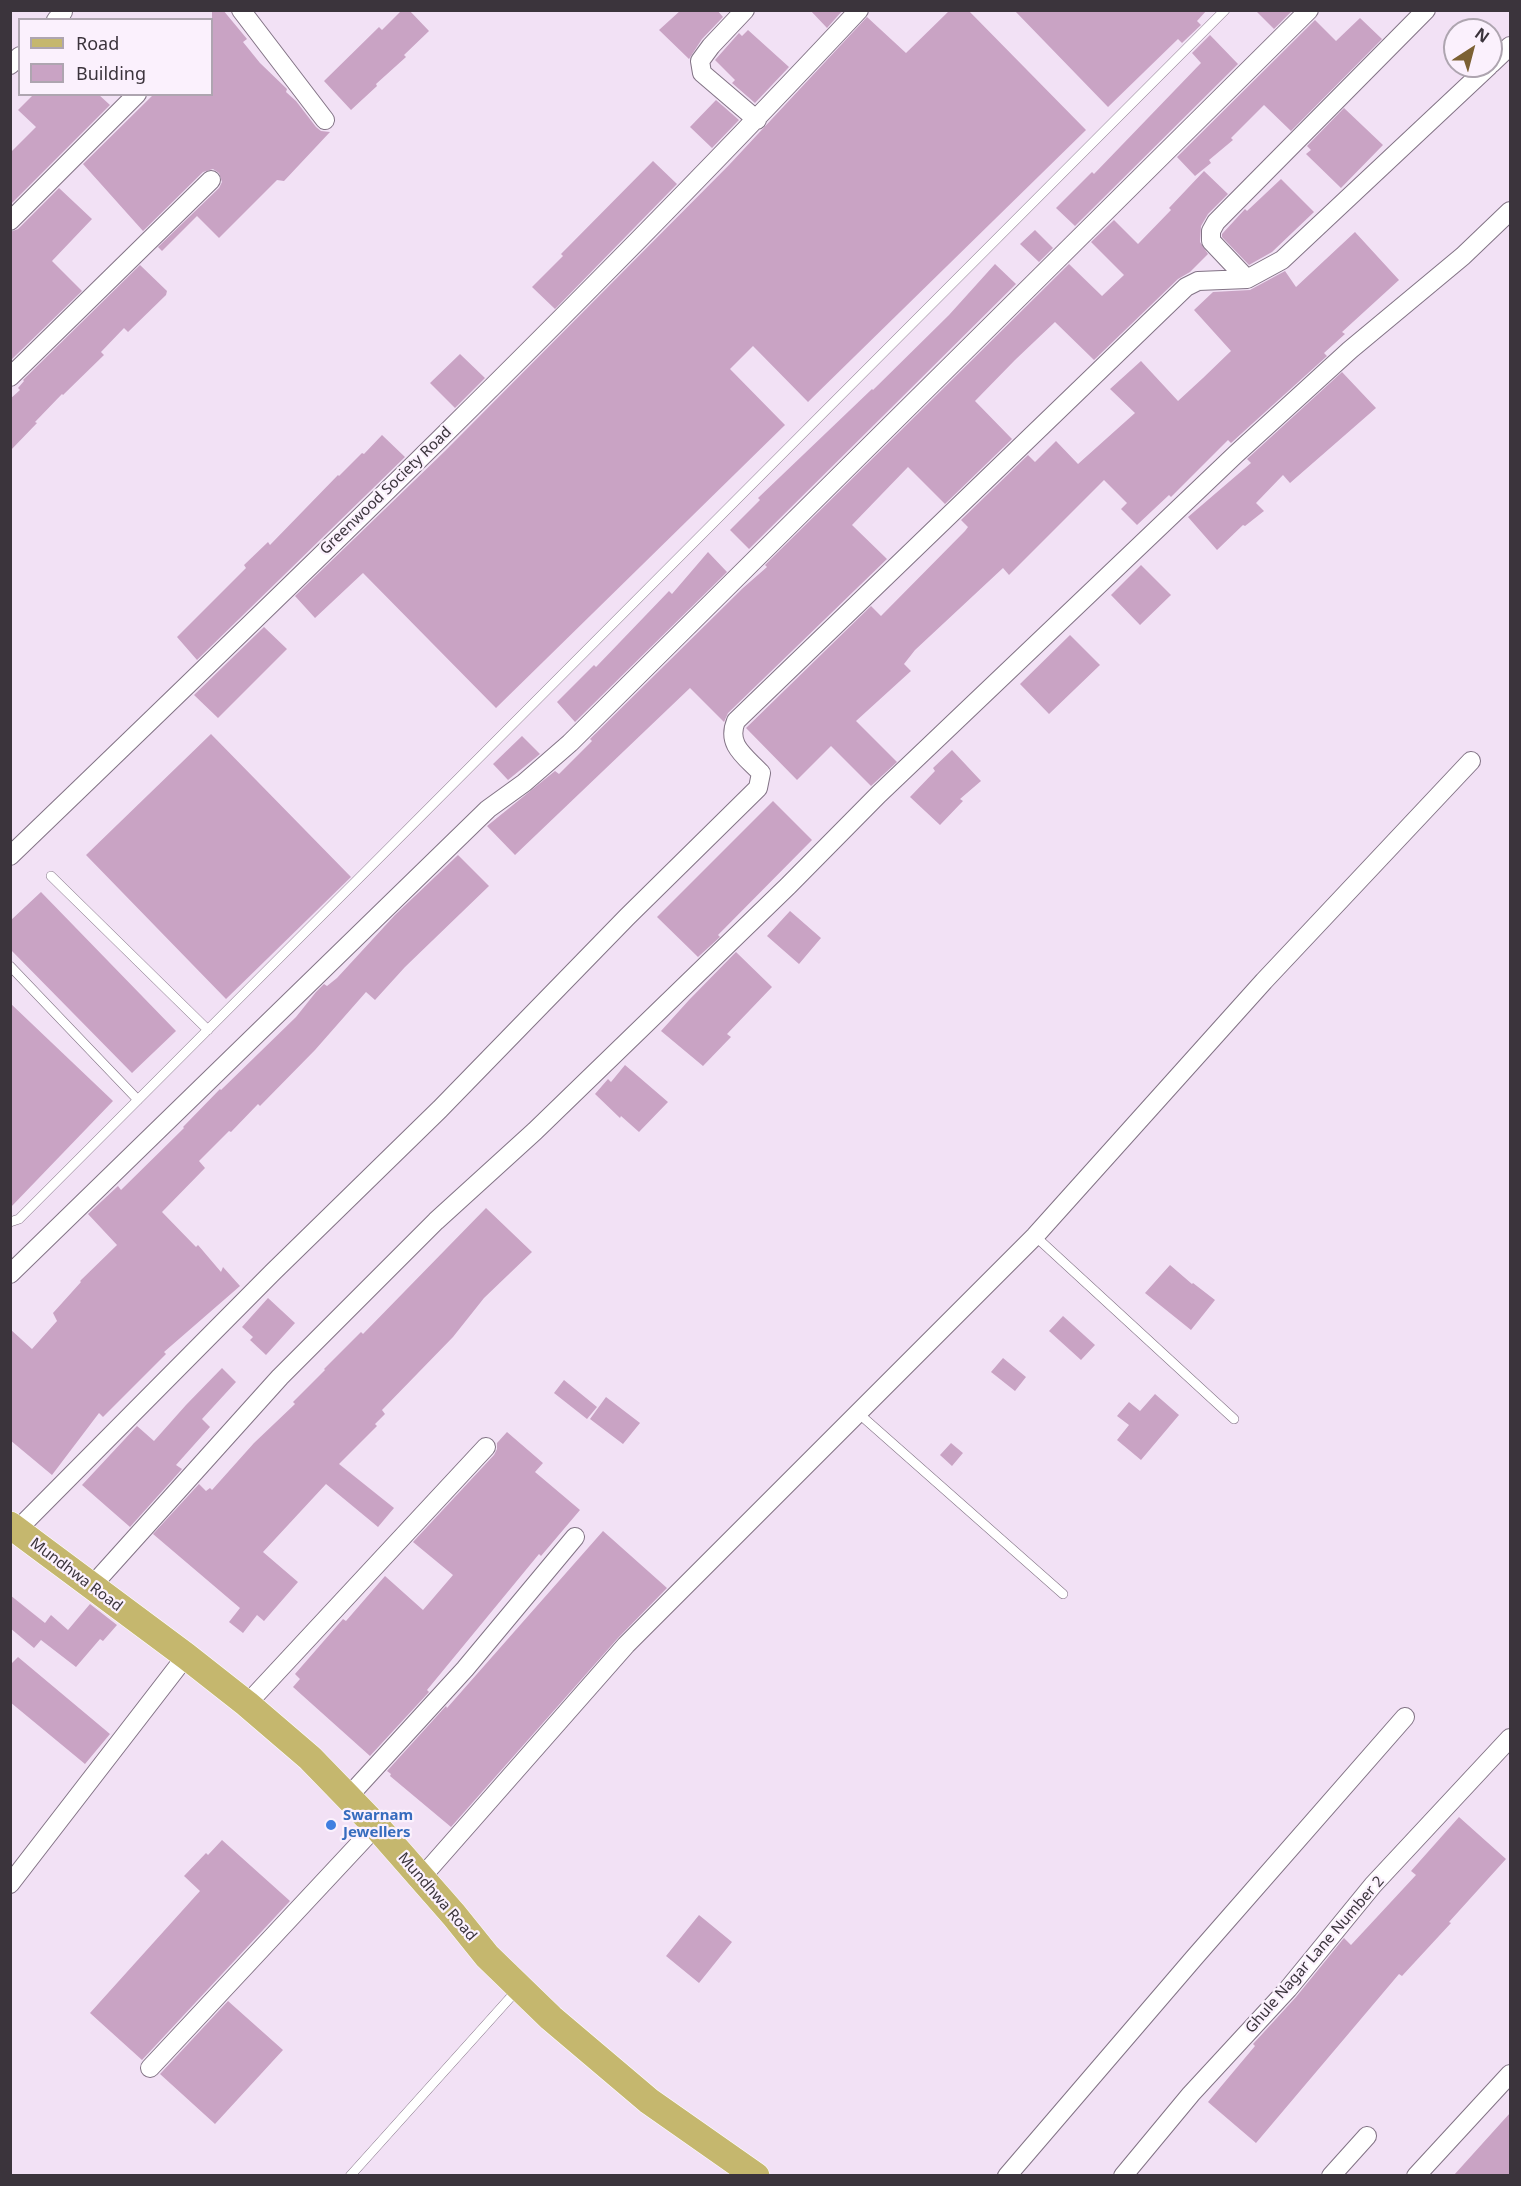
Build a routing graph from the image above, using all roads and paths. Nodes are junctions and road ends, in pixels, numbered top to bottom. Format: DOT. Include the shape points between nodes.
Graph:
graph roads {
  1 [pos="241,10"];
  2 [pos="745,10"];
  3 [pos="859,10"];
  4 [pos="1225,10"];
  5 [pos="1309,10"];
  6 [pos="1426,10"];
  7 [pos="1476,78"];
  8 [pos="134,96"];
  9 [pos="326,120"];
  10 [pos="757,120"];
  11 [pos="211,180"];
  12 [pos="1510,211"];
  13 [pos="10,221"];
  14 [pos="1247,279"];
  15 [pos="10,377"];
  16 [pos="1471,761"];
  17 [pos="10,856"];
  18 [pos="51,876"];
  19 [pos="10,966"];
  20 [pos="208,1030"];
  21 [pos="138,1100"];
  22 [pos="10,1222"];
  23 [pos="1035,1236"];
  24 [pos="10,1274"];
  25 [pos="857,1412"];
  26 [pos="1234,1419"];
  27 [pos="486,1447"];
  28 [pos="14,1527"];
  29 [pos="575,1536"];
  30 [pos="91,1587"];
  31 [pos="1063,1594"];
  32 [pos="186,1656"];
  33 [pos="248,1704"];
  34 [pos="1405,1717"];
  35 [pos="1510,1738"];
  36 [pos="348,1797"];
  37 [pos="376,1826"];
  38 [pos="17,1864"];
  39 [pos="421,1878"];
  40 [pos="10,1884"];
  41 [pos="519,1987"];
  42 [pos="150,2068"];
  43 [pos="1510,2074"];
  44 [pos="1367,2136"];
  45 [pos="350,2175"];
  46 [pos="756,2175"];
  47 [pos="1007,2175"];
  48 [pos="1123,2175"];
  49 [pos="1331,2175"];
  50 [pos="1416,2175"];
  1 -- 9 [label="street"];
  2 -- 10 [label="street" via="700,61 702,73"];
  3 -- 10 [label="street, Greenwood Society Road"];
  4 -- 20 [label="lane"];
  5 -- 24 [label="street" via="570,743 488,809"];
  6 -- 14 [label="street" via="1216,222 1211,241"];
  7 -- 14 [label="street" via="1282,260"];
  8 -- 13 [label="street"];
  10 -- 17 [label="street, Greenwood Society Road" via="541,339"];
  11 -- 15 [label="street"];
  12 -- 30 [label="street" via="1228,462 879,794 535,1131 436,1221 280,1377"];
  14 -- 28 [label="street" via="1198,281 1186,287 736,721 731,732 734,744 760,773 758,788 440,1109"];
  16 -- 23 [label="street" via="1263,981"];
  18 -- 20 [label="lane"];
  19 -- 21 [label="lane"];
  20 -- 21 [label="lane"];
  21 -- 22 [label="lane" via="19,1219"];
  23 -- 25 [label="street"];
  23 -- 26 [label="lane"];
  25 -- 31 [label="lane"];
  25 -- 39 [label="street" via="626,1645"];
  27 -- 33 [label="street"];
  28 -- 30 [label="main road, Mundhwa Road"];
  29 -- 36 [label="street" via="465,1669"];
  30 -- 32 [label="main road, Mundhwa Road"];
  32 -- 33 [label="main road, Mundhwa Road"];
  32 -- 38 [label="street"];
  33 -- 36 [label="main road, Mundhwa Road"];
  34 -- 47 [label="street"];
  35 -- 48 [label="street, Ghule Nagar Lane Number 2" via="1373,1885 1288,1989"];
  36 -- 37 [label="main road, Mundhwa Road"];
  37 -- 39 [label="main road, Mundhwa Road"];
  37 -- 42 [label="street"];
  38 -- 40 [label="street"];
  39 -- 41 [label="main road, Mundhwa Road"];
  41 -- 45 [label="lane"];
  41 -- 46 [label="main road, Mundhwa Road" via="649,2101"];
  43 -- 50 [label="street"];
  44 -- 49 [label="street"];
}
